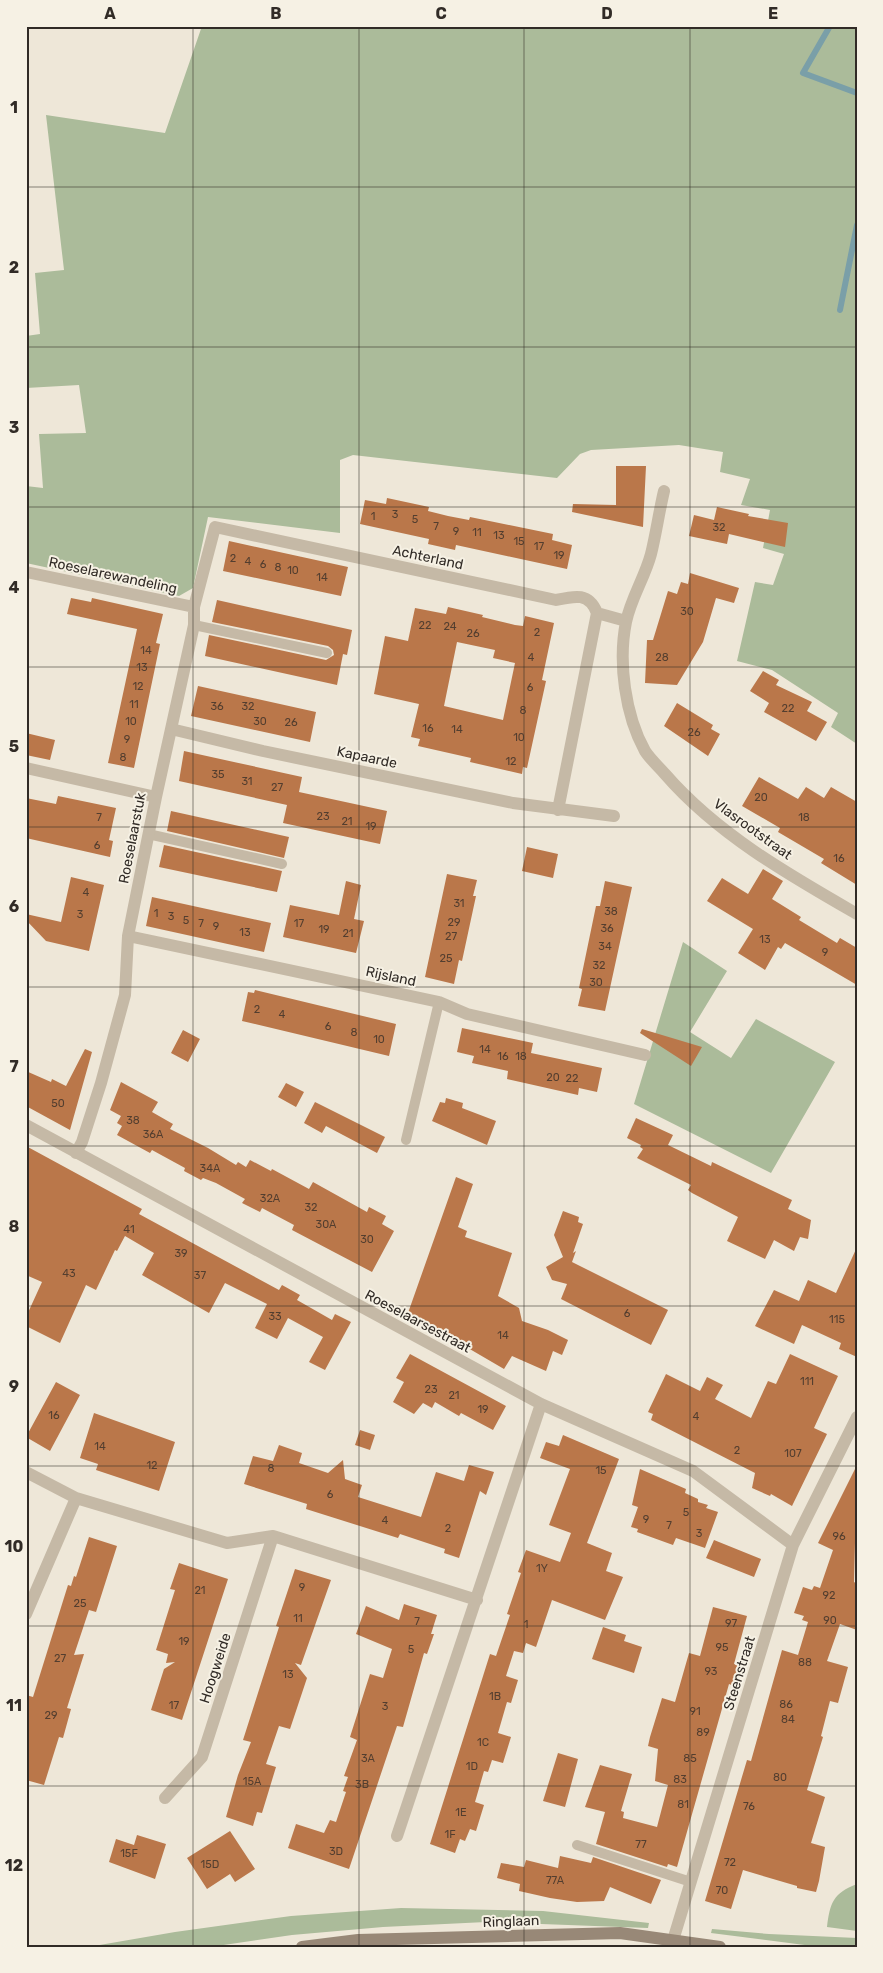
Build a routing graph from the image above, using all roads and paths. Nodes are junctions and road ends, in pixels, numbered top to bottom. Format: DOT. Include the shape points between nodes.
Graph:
graph roads {
  1 [pos="664,491"];
  2 [pos="215,527"];
  3 [pos="26,572"];
  4 [pos="194,607"];
  5 [pos="597,613"];
  6 [pos="626,621"];
  7 [pos="194,624"];
  8 [pos="327,653"];
  9 [pos="171,729"];
  10 [pos="26,768"];
  11 [pos="156,796"];
  12 [pos="558,810"];
  13 [pos="614,816"];
  14 [pos="148,834"];
  15 [pos="282,864"];
  16 [pos="857,914"];
  17 [pos="128,936"];
  18 [pos="439,1002"];
  19 [pos="645,1055"];
  20 [pos="26,1125"];
  21 [pos="406,1140"];
  22 [pos="76,1153"];
  23 [pos="541,1404"];
  24 [pos="857,1417"];
  25 [pos="26,1472"];
  26 [pos="76,1498"];
  27 [pos="272,1536"];
  28 [pos="793,1545"];
  29 [pos="477,1600"];
  30 [pos="26,1614"];
  31 [pos="166,1798"];
  32 [pos="397,1836"];
  33 [pos="577,1845"];
  34 [pos="691,1882"];
  35 [pos="672,1943"];
  36 [pos="302,1947"];
  37 [pos="720,1947"];
  1 -- 6 [label="street, Vlasrootstraat" via="650,555"];
  2 -- 4 [label="street, Roeselaarstuk"];
  2 -- 5 [label="street, Achterland" via="556,600 575,595 585,597"];
  3 -- 4 [label="street, Roeselarewandeling"];
  4 -- 7 [label="street, Roeselaarstuk"];
  5 -- 6 [label="street"];
  5 -- 12 [label="street"];
  6 -- 16 [label="street, Vlasrootstraat" via="624,681 636,730 646,752 672,783 712,820 799,880"];
  7 -- 8 [label="lane"];
  7 -- 9 [label="street, Roeselaarstuk"];
  9 -- 11 [label="street, Roeselaarstuk"];
  9 -- 12 [label="street, Kapaarde" via="263,752"];
  10 -- 11 [label="street"];
  11 -- 14 [label="street, Roeselaarstuk"];
  12 -- 13 [label="street, Kapaarde"];
  14 -- 15 [label="lane"];
  14 -- 17 [label="street, Roeselaarstuk"];
  17 -- 18 [label="street, Rijsland"];
  17 -- 22 [label="street, Roeselaarstuk" via="125,995 101,1083"];
  18 -- 19 [label="street, Rijsland" via="467,1014"];
  18 -- 21 [label="lane"];
  20 -- 22 [label="street, Roeselaarsestraat"];
  22 -- 23 [label="street, Roeselaarsestraat"];
  23 -- 28 [label="street, Roeselaarsestraat" via="693,1471"];
  23 -- 29 [label="street"];
  24 -- 28 [label="street, Steenstraat"];
  25 -- 26 [label="street"];
  26 -- 27 [label="street" via="227,1543"];
  26 -- 30 [label="street"];
  27 -- 29 [label="street"];
  27 -- 31 [label="street, Hoogweide" via="202,1757"];
  28 -- 34 [label="street, Steenstraat"];
  29 -- 32 [label="street"];
  33 -- 34 [label="lane"];
  34 -- 35 [label="street, Steenstraat"];
  35 -- 36 [label="main road, Ringlaan" via="620,1933 358,1940"];
  35 -- 37 [label="main road, Ringlaan"];
}
